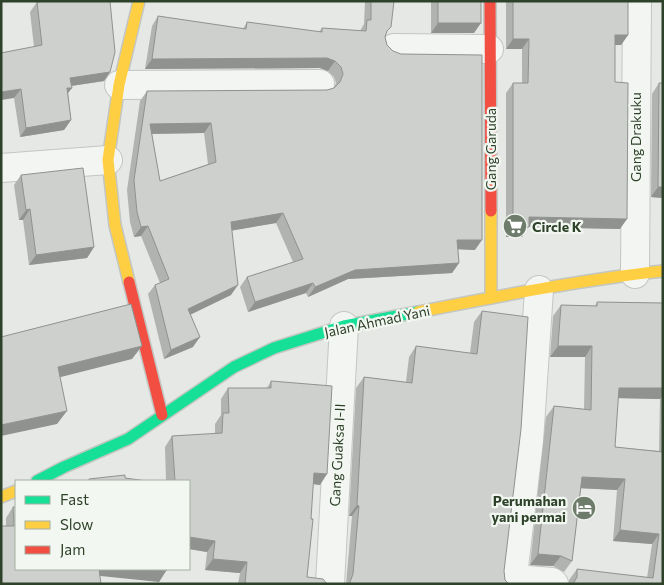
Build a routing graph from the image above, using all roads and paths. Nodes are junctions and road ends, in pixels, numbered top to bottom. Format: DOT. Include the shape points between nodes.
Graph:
graph roads {
  1 [pos="140,1"];
  2 [pos="490,1"];
  3 [pos="637,1"];
  4 [pos="394,48"];
  5 [pos="490,48"];
  6 [pos="320,84"];
  7 [pos="119,85"];
  8 [pos="108,160"];
  9 [pos="1,168"];
  10 [pos="663,271"];
  11 [pos="635,274"];
  12 [pos="539,290"];
  13 [pos="491,298"];
  14 [pos="344,326"];
  15 [pos="162,415"];
  16 [pos="39,480"];
  17 [pos="15,491"];
  18 [pos="1,497"];
  19 [pos="513,581"];
  20 [pos="330,584"];
  21 [pos="554,584"];
  1 -- 7 [label="street"];
  2 -- 5 [label="street, Gang Garuda"];
  3 -- 11 [label="street, Gang Drakuku"];
  4 -- 5 [label="street"];
  5 -- 13 [label="street, Gang Garuda"];
  6 -- 7 [label="street"];
  7 -- 8 [label="street"];
  8 -- 9 [label="street"];
  8 -- 15 [label="street" via="115,225"];
  10 -- 11 [label="street, Jalan Ahmad Yani"];
  11 -- 12 [label="street, Jalan Ahmad Yani"];
  12 -- 13 [label="street, Jalan Ahmad Yani"];
  12 -- 19 [label="street" via="529,441"];
  13 -- 14 [label="street, Jalan Ahmad Yani"];
  14 -- 15 [label="street, Jalan Ahmad Yani" via="274,348 234,367"];
  14 -- 20 [label="street, Gang Guaksa I-II"];
  15 -- 16 [label="street, Jalan Ahmad Yani" via="128,439"];
  17 -- 18 [label="street"];
  19 -- 21 [label="street"];
}
